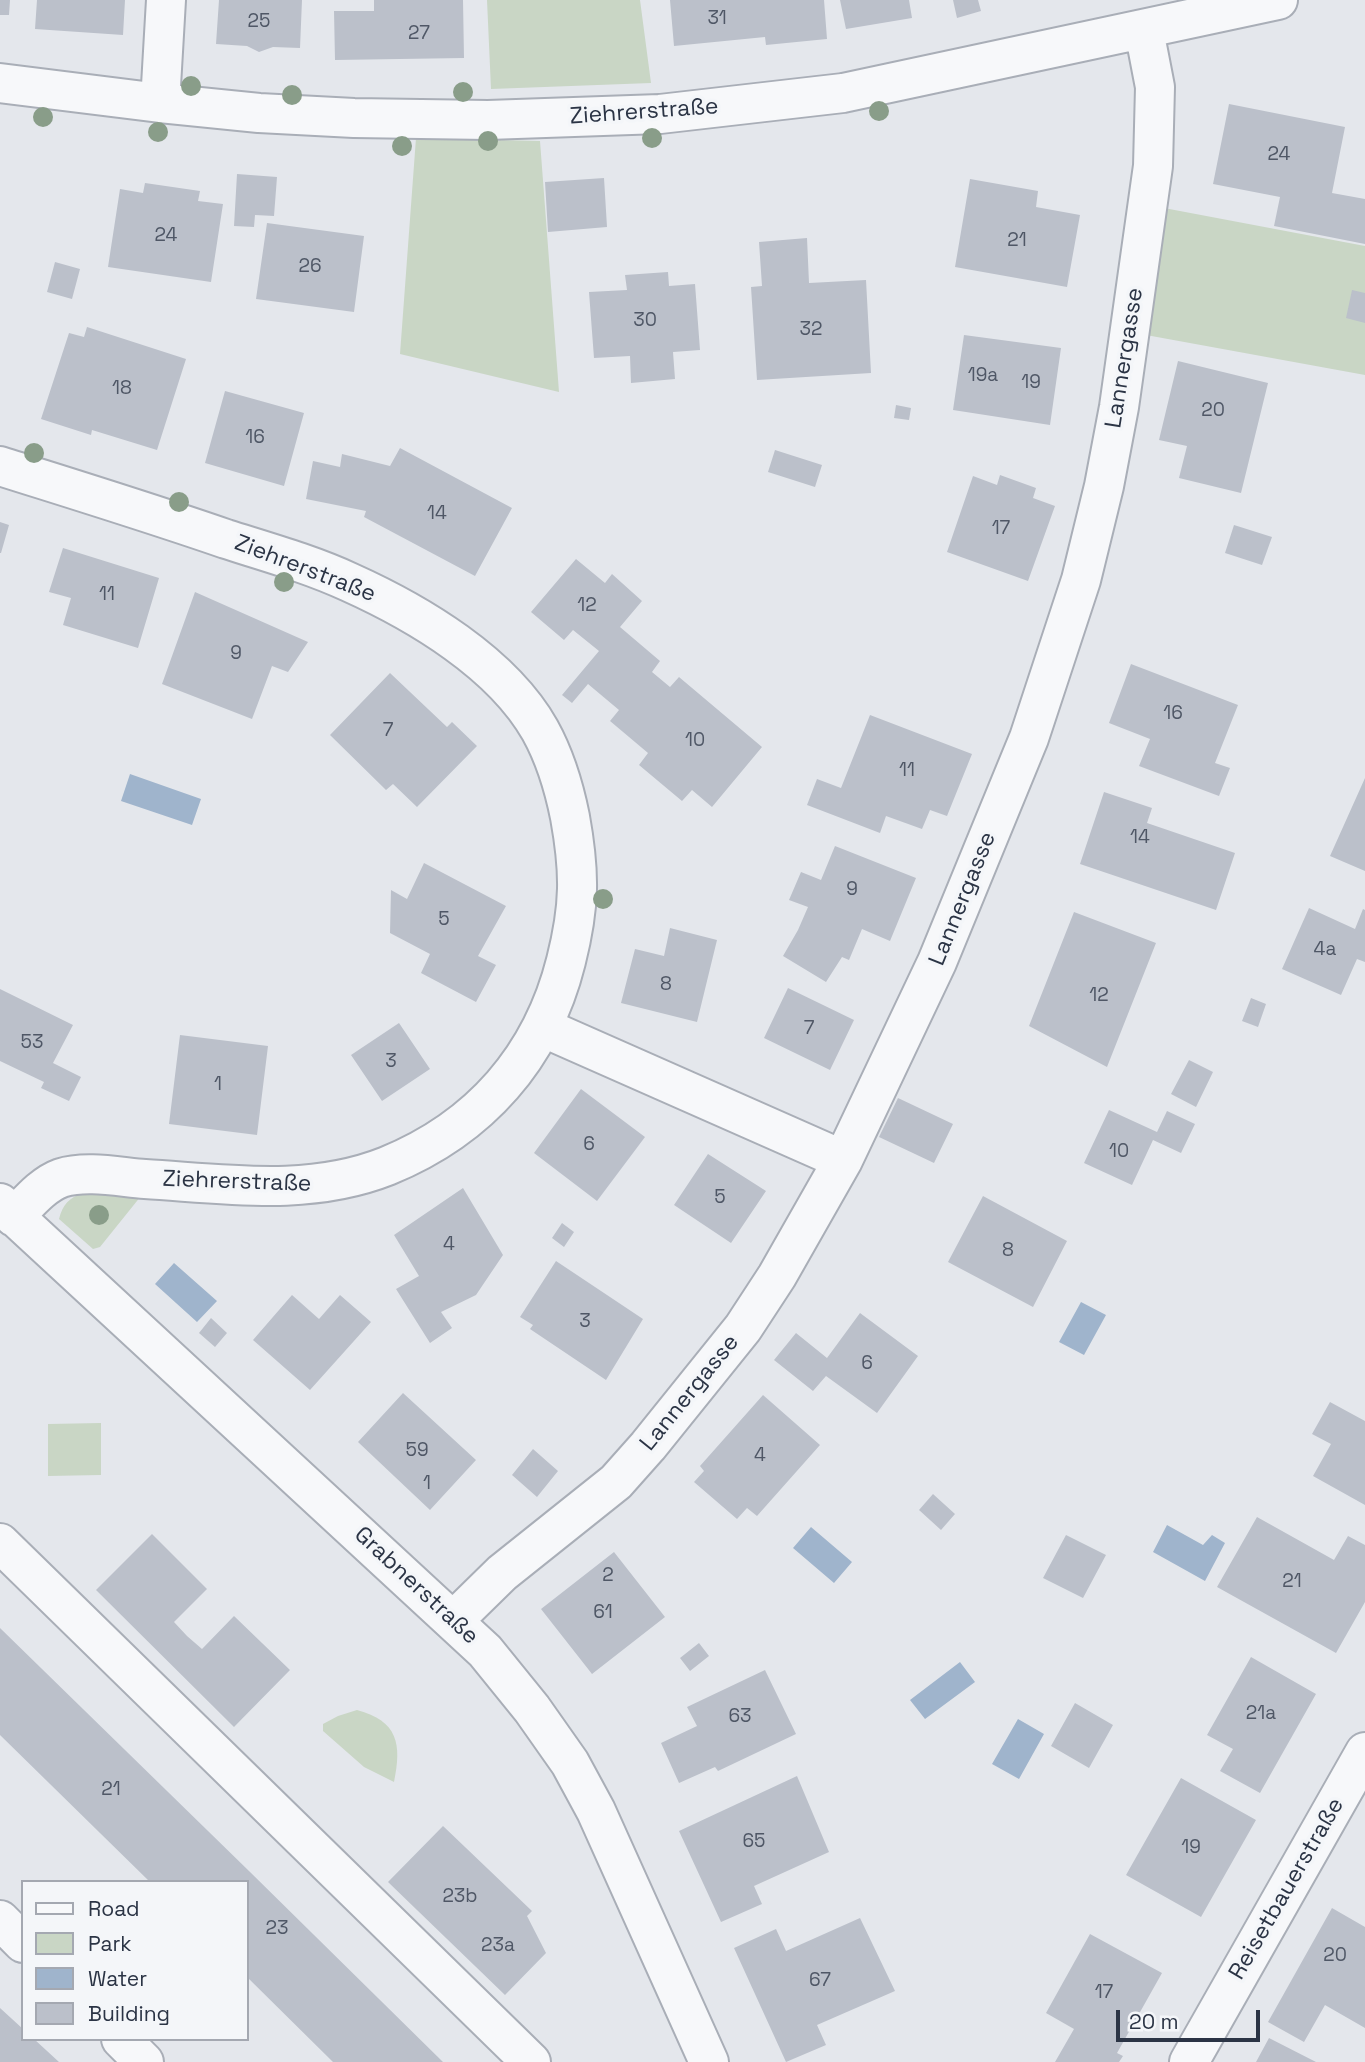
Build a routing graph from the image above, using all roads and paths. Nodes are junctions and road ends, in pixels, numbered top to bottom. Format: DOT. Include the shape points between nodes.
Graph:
graph roads {
  1 [pos="166,0"];
  2 [pos="1278,0"];
  3 [pos="1144,30"];
  4 [pos="0,83"];
  5 [pos="160,103"];
  6 [pos="0,466"];
  7 [pos="542,1027"];
  8 [pos="843,1160"];
  9 [pos="7,1210"];
  10 [pos="0,1543"];
  11 [pos="453,1621"];
  12 [pos="1365,1752"];
  13 [pos="0,1920"];
  14 [pos="21,1940"];
  15 [pos="123,2041"];
  16 [pos="144,2062"];
  17 [pos="531,2062"];
  18 [pos="709,2062"];
  19 [pos="1189,2062"];
  1 -- 5 [label="street"];
  2 -- 3 [label="street, Ziehrerstraße"];
  3 -- 5 [label="street, Ziehrerstraße" via="843,93 660,114 382,119"];
  3 -- 8 [label="street, Lannergasse" via="1155,87 1153,166 1119,407 1090,545 1029,738 924,992"];
  4 -- 5 [label="street, Ziehrerstraße"];
  6 -- 7 [label="street, Ziehrerstraße" via="350,582 435,629 501,680 540,729 551,753 578,864 579,901 571,941 559,988"];
  7 -- 8 [label="street"];
  7 -- 9 [label="street, Ziehrerstraße" via="516,1071 470,1117 429,1145 384,1167 347,1179 296,1186 79,1175 60,1178"];
  8 -- 11 [label="street, Lannergasse" via="750,1319 648,1446 616,1482 502,1573"];
  9 -- 11 [label="street, Grabnerstraße"];
  10 -- 17 [label="street"];
  11 -- 18 [label="street, Grabnerstraße" via="533,1709 570,1763"];
  12 -- 19 [label="street, Reisetbauerstraße"];
  13 -- 14 [label="street"];
  15 -- 16 [label="street"];
}
